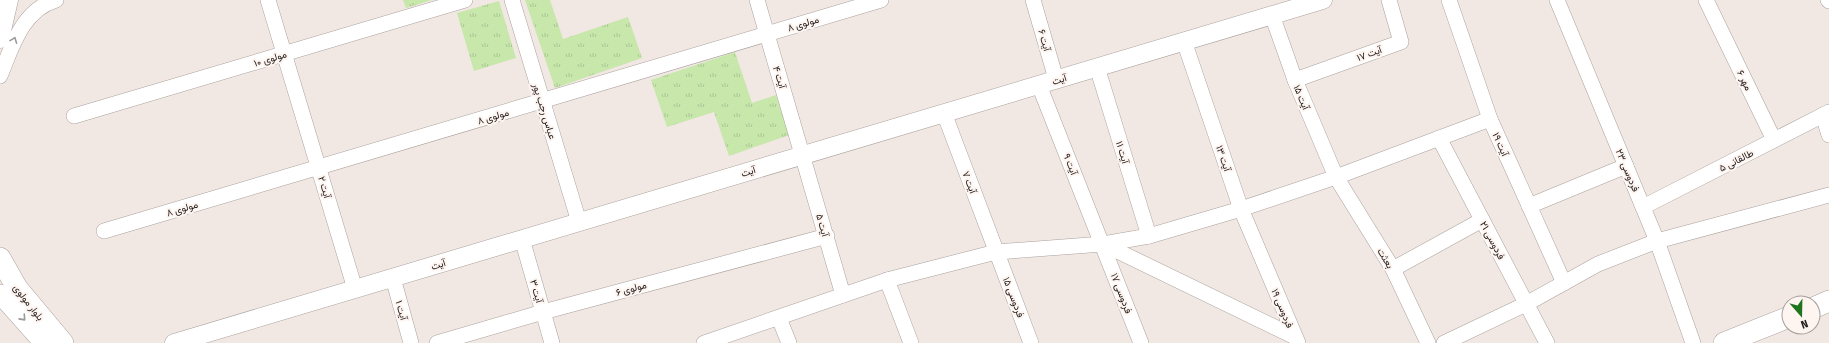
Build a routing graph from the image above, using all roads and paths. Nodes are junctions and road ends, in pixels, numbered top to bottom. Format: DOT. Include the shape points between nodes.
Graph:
graph roads {
  1 [pos="9,0"];
  2 [pos="268,0"];
  3 [pos="465,0"];
  4 [pos="512,0"];
  5 [pos="757,0"];
  6 [pos="882,0"];
  7 [pos="1033,0"];
  8 [pos="1389,0"];
  9 [pos="1450,0"];
  10 [pos="1557,0"];
  11 [pos="1706,0"];
  12 [pos="49,1"];
  13 [pos="1316,1"];
  14 [pos="1272,15"];
  15 [pos="767,34"];
  16 [pos="0,39"];
  17 [pos="1184,41"];
  18 [pos="284,54"];
  19 [pos="1097,67"];
  20 [pos="0,76"];
  21 [pos="1056,79"];
  22 [pos="1295,80"];
  23 [pos="1039,85"];
  24 [pos="542,101"];
  25 [pos="944,113"];
  26 [pos="1826,114"];
  27 [pos="74,116"];
  28 [pos="1490,119"];
  29 [pos="1829,135"];
  30 [pos="1439,138"];
  31 [pos="1774,140"];
  32 [pos="804,155"];
  33 [pos="1626,166"];
  34 [pos="319,167"];
  35 [pos="1336,177"];
  36 [pos="1829,195"];
  37 [pos="1529,206"];
  38 [pos="1643,207"];
  39 [pos="1241,209"];
  40 [pos="1482,220"];
  41 [pos="579,222"];
  42 [pos="104,231"];
  43 [pos="827,236"];
  44 [pos="1149,236"];
  45 [pos="522,239"];
  46 [pos="1657,241"];
  47 [pos="1103,244"];
  48 [pos="996,252"];
  49 [pos="0,258"];
  50 [pos="1393,269"];
  51 [pos="1268,273"];
  52 [pos="393,278"];
  53 [pos="887,280"];
  54 [pos="1564,283"];
  55 [pos="355,289"];
  56 [pos="0,295"];
  57 [pos="843,295"];
  58 [pos="1526,304"];
  59 [pos="543,312"];
  60 [pos="779,318"];
  61 [pos="1781,320"];
  62 [pos="47,335"];
  63 [pos="1296,340"];
  64 [pos="63,343"];
  65 [pos="78,343"];
  66 [pos="174,343"];
  67 [pos="411,343"];
  68 [pos="437,343"];
  69 [pos="552,343"];
  70 [pos="704,343"];
  71 [pos="789,343"];
  72 [pos="911,343"];
  73 [pos="1031,343"];
  74 [pos="1141,343"];
  75 [pos="1428,343"];
  76 [pos="1444,343"];
  77 [pos="1547,343"];
  78 [pos="1693,343"];
  79 [pos="1724,343"];
  1 -- 16 [label="street"];
  2 -- 18 [label="street, آیت ۲"];
  3 -- 18 [label="street, مولوی ۱۰"];
  4 -- 24 [label="street, عباس رجب پور"];
  5 -- 15 [label="street, آیت ۴"];
  6 -- 15 [label="street, مولوی ۸"];
  7 -- 21 [label="street, آیت ۶"];
  8 -- 22 [label="street, آیت ۱۷" via="1401,42"];
  9 -- 28 [label="street, آیت ۱۹"];
  10 -- 33 [label="street, فردوسی ۲۳"];
  11 -- 31 [label="street, مهر ۶"];
  20 -- 12 [label="street, one-way" via="17,34 28,17"];
  13 -- 14 [label="street, آیت"];
  14 -- 17 [label="street, آیت"];
  14 -- 22 [label="street, آیت ۱۵"];
  15 -- 24 [label="street, مولوی ۸"];
  15 -- 32 [label="street, آیت ۴"];
  17 -- 19 [label="street, آیت"];
  17 -- 39 [label="street, آیت ۱۳"];
  18 -- 27 [label="street, مولوی ۱۰"];
  18 -- 34 [label="street, آیت ۲"];
  19 -- 21 [label="street, آیت"];
  19 -- 44 [label="street, آیت ۱۱"];
  21 -- 23 [label="street, آیت"];
  22 -- 35 [label="street, آیت ۱۵"];
  23 -- 25 [label="street, آیت"];
  23 -- 47 [label="street, آیت ۹"];
  24 -- 34 [label="street, مولوی ۸"];
  24 -- 41 [label="street, عباس رجب پور"];
  25 -- 32 [label="street, آیت"];
  25 -- 48 [label="street, آیت ۷"];
  26 -- 29 [label="street"];
  26 -- 31 [label="street, طالقانی ۵"];
  28 -- 30 [label="street"];
  28 -- 37 [label="street, آیت ۱۹"];
  30 -- 35 [label="street"];
  30 -- 40 [label="street, فردوسی ۲۱"];
  31 -- 38 [label="street, طالقانی ۵"];
  32 -- 41 [label="street, آیت"];
  32 -- 43 [label="street, آیت ۵"];
  33 -- 37 [label="street"];
  33 -- 38 [label="street, فردوسی ۲۳"];
  34 -- 42 [label="street, مولوی ۸"];
  34 -- 55 [label="street, آیت ۲"];
  35 -- 39 [label="street"];
  35 -- 50 [label="street, بعثت"];
  36 -- 46 [label="street"];
  37 -- 54 [label="street, آیت ۱۹"];
  38 -- 46 [label="street, فردوسی ۲۳"];
  39 -- 44 [label="street"];
  39 -- 51 [label="street, آیت ۱۳"];
  40 -- 50 [label="street"];
  40 -- 58 [label="street, فردوسی ۲۱"];
  41 -- 45 [label="street, آیت"];
  43 -- 57 [label="street, آیت ۵"];
  43 -- 59 [label="street, مولوی ۶"];
  44 -- 47 [label="street"];
  45 -- 52 [label="street, آیت"];
  45 -- 59 [label="street, آیت ۳"];
  46 -- 54 [label="street" via="1598,264"];
  46 -- 78 [label="street, فردوسی ۲۳"];
  47 -- 48 [label="street"];
  47 -- 63 [label="street"];
  47 -- 74 [label="street, فردوسی ۱۷"];
  48 -- 53 [label="street"];
  48 -- 73 [label="street, فردوسی ۱۵"];
  49 -- 62 [label="main road, بلوار مولوی"];
  50 -- 75 [label="street, بعثت"];
  51 -- 63 [label="street, فردوسی ۱۹"];
  52 -- 55 [label="street, آیت"];
  52 -- 67 [label="street, آیت ۱"];
  53 -- 57 [label="street"];
  53 -- 72 [label="street"];
  54 -- 58 [label="street"];
  55 -- 66 [label="street, آیت"];
  56 -- 62 [label="main road, بلوار مولوی, one-way"];
  57 -- 60 [label="street"];
  58 -- 76 [label="street"];
  58 -- 77 [label="street, فردوسی ۲۱"];
  59 -- 68 [label="street, مولوی ۶"];
  59 -- 69 [label="street, آیت ۳"];
  60 -- 70 [label="street"];
  60 -- 71 [label="street"];
  61 -- 79 [label="main road"];
  62 -- 64 [label="main road, بلوار مولوی"];
  62 -- 65 [label="main road"];
}
